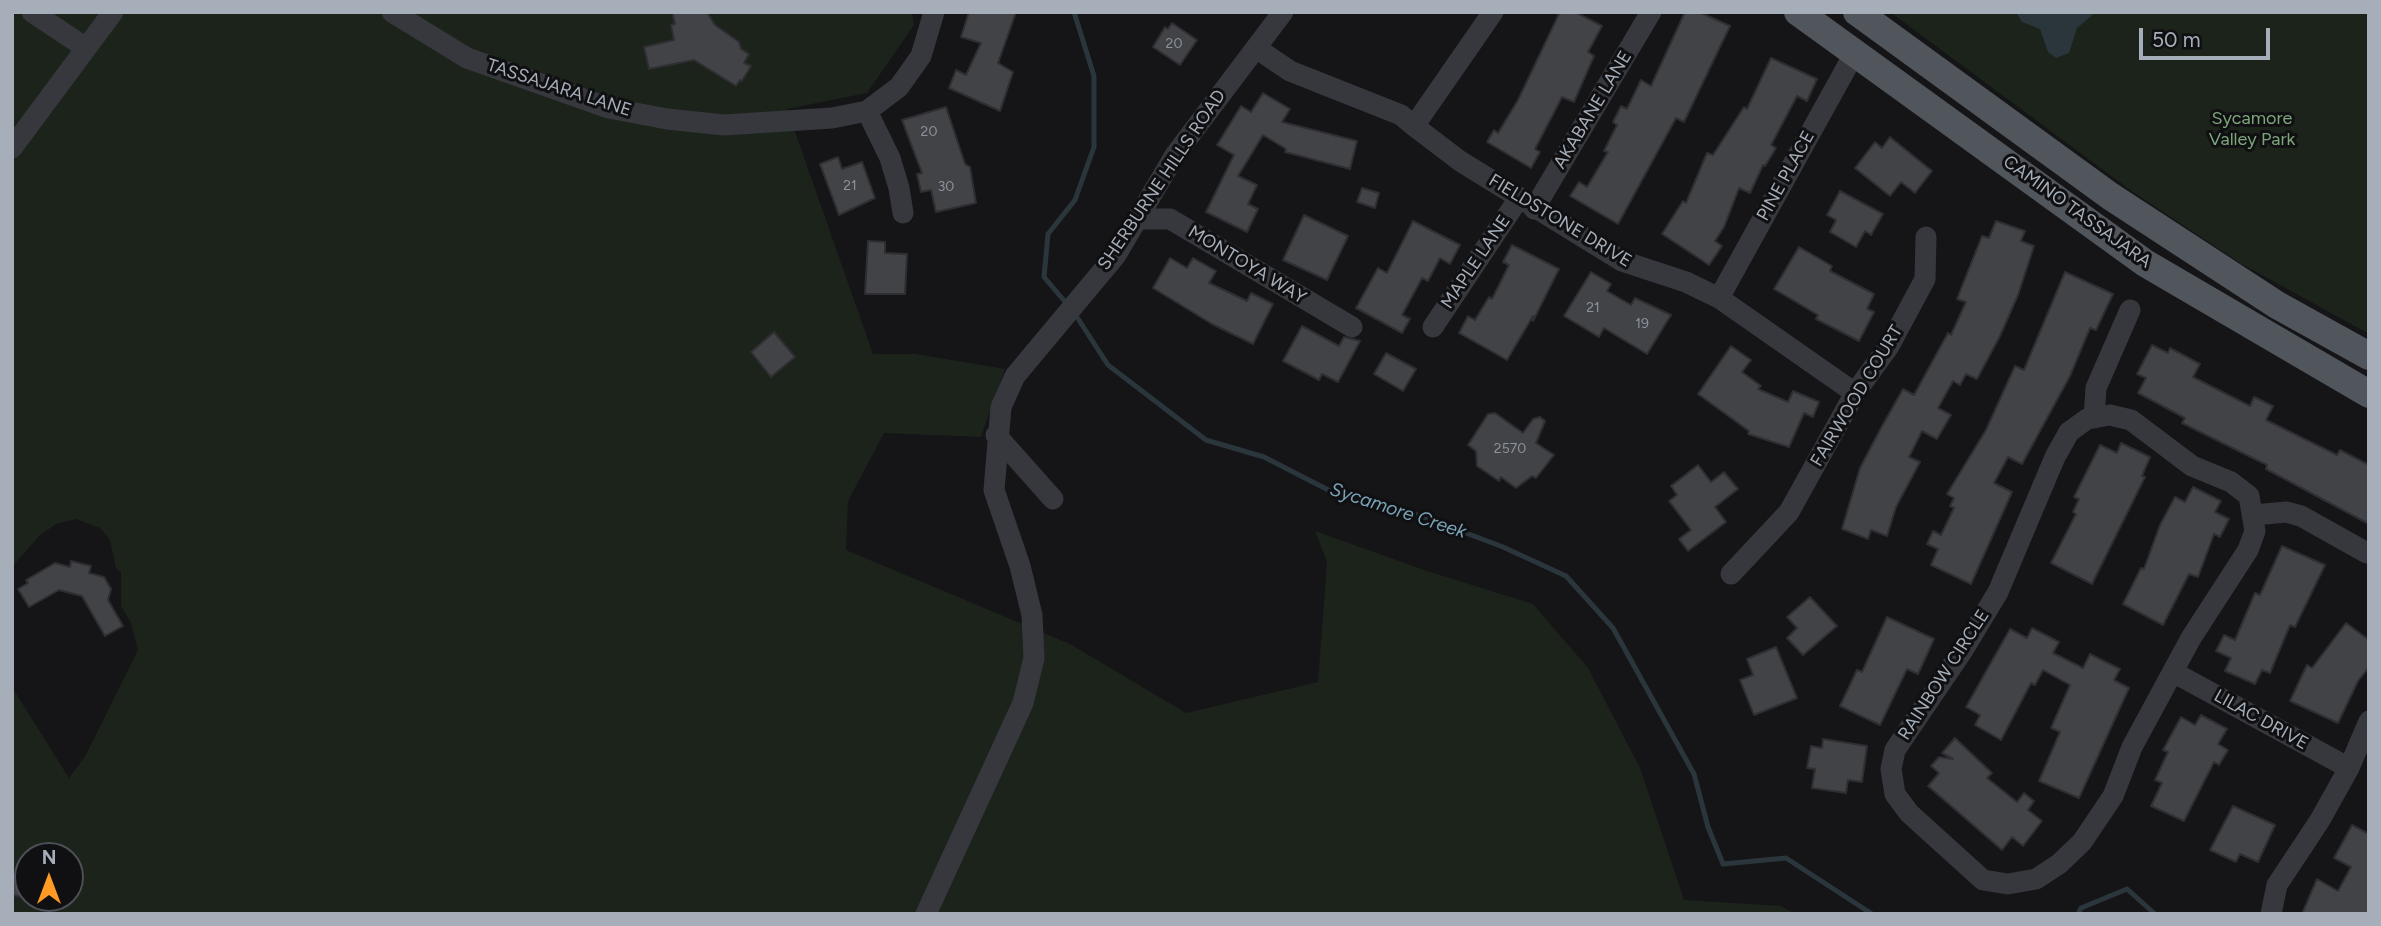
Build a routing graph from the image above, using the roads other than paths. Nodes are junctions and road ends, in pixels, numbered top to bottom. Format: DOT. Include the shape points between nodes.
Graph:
graph roads {
  1 [pos="32,12"];
  2 [pos="113,12"];
  3 [pos="392,12"];
  4 [pos="934,12"];
  5 [pos="1283,12"];
  6 [pos="1493,12"];
  7 [pos="1651,12"];
  8 [pos="1798,12"];
  9 [pos="1857,12"];
  10 [pos="86,48"];
  11 [pos="1256,48"];
  12 [pos="1854,54"];
  13 [pos="867,111"];
  14 [pos="1414,125"];
  15 [pos="12,148"];
  16 [pos="1526,204"];
  17 [pos="902,213"];
  18 [pos="1138,219"];
  19 [pos="1926,237"];
  20 [pos="1719,298"];
  21 [pos="2130,310"];
  22 [pos="1352,327"];
  23 [pos="1433,327"];
  24 [pos="2369,356"];
  25 [pos="1855,393"];
  26 [pos="2369,394"];
  27 [pos="2094,418"];
  28 [pos="996,435"];
  29 [pos="1053,499"];
  30 [pos="2254,514"];
  31 [pos="2367,553"];
  32 [pos="1731,574"];
  33 [pos="2173,672"];
  34 [pos="2369,721"];
  35 [pos="2349,768"];
  36 [pos="926,914"];
  37 [pos="2271,914"];
  1 -- 10 [label="street"];
  2 -- 10 [label="street"];
  3 -- 13 [label="street, TASSAJARA LANE" via="467,58 609,108 724,125 832,118"];
  4 -- 13 [label="street, TASSAJARA LANE" via="914,66 899,87"];
  5 -- 11 [label="street, SHERBURNE HILLS ROAD"];
  6 -- 14 [label="street"];
  7 -- 16 [label="street, AKABANE LANE"];
  8 -- 12 [label="main road, CAMINO TASSAJARA"];
  9 -- 24 [label="main road, CAMINO TASSAJARA" via="2110,196 2277,305"];
  10 -- 15 [label="street"];
  11 -- 14 [label="street" via="1290,71 1362,97"];
  11 -- 18 [label="street, SHERBURNE HILLS ROAD" via="1175,155"];
  12 -- 20 [label="street, PINE PLACE"];
  12 -- 26 [label="main road, CAMINO TASSAJARA" via="2146,263"];
  13 -- 17 [label="street" via="890,158"];
  14 -- 16 [label="street, FIELDSTONE DRIVE"];
  16 -- 20 [label="street, FIELDSTONE DRIVE" via="1622,261"];
  16 -- 23 [label="street, MAPLE LANE"];
  18 -- 22 [label="street, MONTOYA WAY" via="1170,219"];
  18 -- 28 [label="street, SHERBURNE HILLS ROAD" via="1116,255 1015,376"];
  19 -- 25 [label="street, FAIRWOOD COURT" via="1925,279 1889,346"];
  20 -- 25 [label="street, FIELDSTONE DRIVE"];
  21 -- 27 [label="street" via="2096,388"];
  25 -- 32 [label="street, FAIRWOOD COURT" via="1789,512"];
  27 -- 30 [label="street" via="2110,415 2131,420 2192,466 2240,489 2249,496"];
  27 -- 33 [label="street, RAINBOW CIRCLE" via="2069,432 2054,457 1998,592 1895,750 1891,769 1895,794 1909,813 1983,880 2008,884 2036,879 2082,842 2113,796 2132,747"];
  28 -- 29 [label="street"];
  28 -- 36 [label="street, SHERBURNE HILLS ROAD" via="994,490 1032,615 1034,658 1023,703"];
  30 -- 31 [label="street" via="2301,516"];
  30 -- 33 [label="street, RAINBOW CIRCLE" via="2255,531 2248,550"];
  33 -- 35 [label="street, LILAC DRIVE"];
  34 -- 35 [label="street"];
  35 -- 37 [label="street" via="2283,873"];
}
